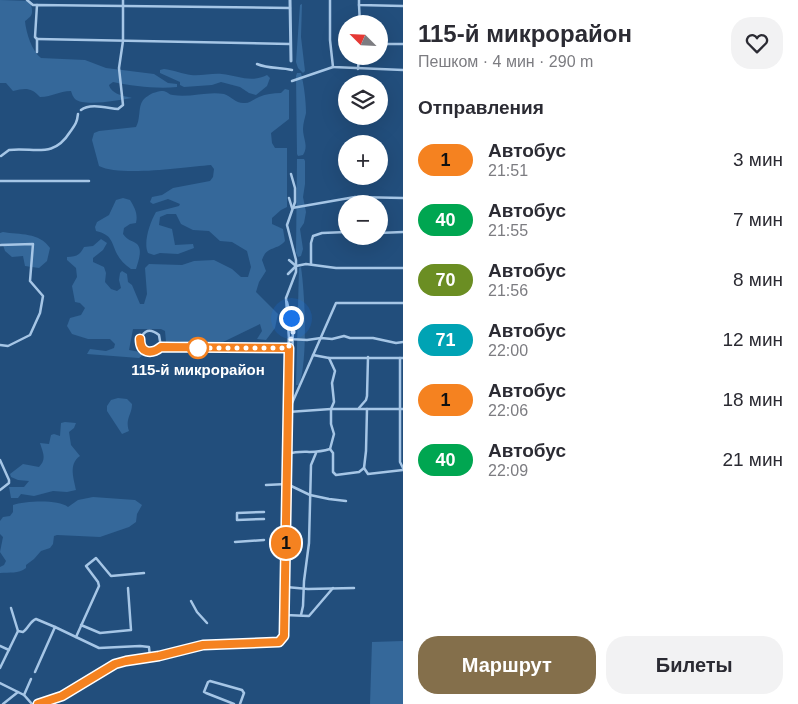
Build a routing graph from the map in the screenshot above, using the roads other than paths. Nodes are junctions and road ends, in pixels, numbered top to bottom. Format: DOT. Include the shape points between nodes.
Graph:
graph roads {
  1 [pos="27,0"];
  2 [pos="123,0"];
  3 [pos="290,0"];
  4 [pos="330,0"];
  5 [pos="359,0"];
  6 [pos="37,5"];
  7 [pos="123,5"];
  8 [pos="360,5"];
  9 [pos="403,6"];
  10 [pos="290,8"];
  11 [pos="360,15"];
  12 [pos="37,39"];
  13 [pos="123,41"];
  14 [pos="290,44"];
  15 [pos="388,44"];
  16 [pos="403,44"];
  17 [pos="38,52"];
  18 [pos="291,60"];
  19 [pos="257,64"];
  20 [pos="358,65"];
  21 [pos="333,67"];
  22 [pos="358,69"];
  23 [pos="292,70"];
  24 [pos="403,70"];
  25 [pos="292,81"];
  26 [pos="81,110"];
  27 [pos="78,114"];
  28 [pos="0,157"];
  29 [pos="291,174"];
  30 [pos="0,181"];
  31 [pos="89,181"];
  32 [pos="289,198"];
  33 [pos="403,198"];
  34 [pos="292,208"];
  35 [pos="338,232"];
  36 [pos="403,232"];
  37 [pos="388,233"];
  38 [pos="0,245"];
  39 [pos="288,260"];
  40 [pos="311,264"];
  41 [pos="296,266"];
  42 [pos="403,268"];
  43 [pos="288,274"];
  44 [pos="403,303"];
  45 [pos="321,338"];
  46 [pos="291,339"];
  47 [pos="403,342"];
  48 [pos="0,345"];
  49 [pos="161,347"];
  50 [pos="289,348"];
  51 [pos="313,355"];
  52 [pos="368,357"];
  53 [pos="329,358"];
  54 [pos="402,358"];
  55 [pos="292,366"];
  56 [pos="331,409"];
  57 [pos="358,409"];
  58 [pos="367,409"];
  59 [pos="401,410"];
  60 [pos="288,412"];
  61 [pos="402,418"];
  62 [pos="330,449"];
  63 [pos="316,453"];
  64 [pos="288,454"];
  65 [pos="0,460"];
  66 [pos="364,468"];
  67 [pos="403,469"];
  68 [pos="287,484"];
  69 [pos="266,485"];
  70 [pos="0,490"];
  71 [pos="310,494"];
  72 [pos="346,501"];
  73 [pos="264,512"];
  74 [pos="264,518"];
  75 [pos="264,540"];
  76 [pos="235,542"];
  77 [pos="144,574"];
  78 [pos="286,587"];
  79 [pos="128,588"];
  80 [pos="332,588"];
  81 [pos="354,588"];
  82 [pos="304,589"];
  83 [pos="191,601"];
  84 [pos="11,608"];
  85 [pos="285,615"];
  86 [pos="301,615"];
  87 [pos="207,623"];
  88 [pos="81,625"];
  89 [pos="55,627"];
  90 [pos="18,631"];
  91 [pos="76,637"];
  92 [pos="0,646"];
  93 [pos="9,650"];
  94 [pos="150,658"];
  95 [pos="0,668"];
  96 [pos="35,672"];
  97 [pos="32,679"];
  98 [pos="0,683"];
  99 [pos="18,692"];
  100 [pos="24,695"];
  101 [pos="3,704"];
  102 [pos="32,704"];
  103 [pos="38,704"];
  104 [pos="234,704"];
  105 [pos="240,704"];
  1 -- 6 [label="street"];
  2 -- 7 [label="street"];
  3 -- 10 [label="street"];
  4 -- 21 [label="street"];
  5 -- 8 [label="street"];
  6 -- 7 [label="street"];
  6 -- 12 [label="street"];
  7 -- 10 [label="street"];
  7 -- 13 [label="street"];
  8 -- 9 [label="street"];
  8 -- 11 [label="street"];
  10 -- 14 [label="street"];
  12 -- 13 [label="street"];
  12 -- 17 [label="street"];
  13 -- 14 [label="street"];
  13 -- 26 [label="street" via="119,68 122,107 86,106"];
  14 -- 18 [label="street"];
  15 -- 16 [label="street"];
  19 -- 23 [label="street"];
  20 -- 22 [label="street"];
  21 -- 22 [label="street"];
  21 -- 25 [label="street"];
  22 -- 24 [label="street"];
  27 -- 28 [label="street" via="68,138 55,147 40,151 9,150"];
  29 -- 34 [label="street" via="295,188"];
  30 -- 31 [label="street"];
  32 -- 34 [label="street"];
  33 -- 34 [label="street" via="355,197"];
  34 -- 41 [label="street" via="287,225"];
  35 -- 40 [label="street" via="313,236"];
  36 -- 37 [label="street"];
  38 -- 48 [label="street" via="32,244 30,281 43,296 40,313 30,335 8,346"];
  39 -- 41 [label="street"];
  40 -- 41 [label="street"];
  40 -- 42 [label="street" via="336,268"];
  41 -- 43 [label="street"];
  41 -- 46 [label="street" via="286,298"];
  44 -- 45 [label="street" via="336,303"];
  45 -- 46 [label="street"];
  45 -- 47 [label="street" via="344,336"];
  45 -- 51 [label="street"];
  46 -- 50 [label="street"];
  46 -- 55 [label="street"];
  49 -- 49 [label="street" via="159,336 154,332 148,331 140,339 144,350 150,352"];
  49 -- 50 [label="street"];
  50 -- 60 [label="street"];
  51 -- 53 [label="street"];
  51 -- 60 [label="street"];
  52 -- 53 [label="street"];
  52 -- 54 [label="street"];
  52 -- 57 [label="street" via="367,396"];
  53 -- 56 [label="street" via="335,371"];
  54 -- 59 [label="street"];
  56 -- 57 [label="street"];
  56 -- 60 [label="street"];
  56 -- 62 [label="street" via="334,434"];
  57 -- 58 [label="street"];
  58 -- 59 [label="street"];
  58 -- 66 [label="street"];
  59 -- 61 [label="street"];
  60 -- 64 [label="street"];
  61 -- 67 [label="street" via="400,462"];
  62 -- 63 [label="street"];
  62 -- 66 [label="street" via="336,475 359,472"];
  63 -- 64 [label="street" via="301,451"];
  63 -- 71 [label="street" via="311,465"];
  64 -- 68 [label="street"];
  65 -- 70 [label="street" via="9,483"];
  66 -- 67 [label="street" via="368,474"];
  68 -- 69 [label="street"];
  68 -- 71 [label="street"];
  68 -- 78 [label="street"];
  71 -- 72 [label="street"];
  71 -- 82 [label="street" via="310,543"];
  73 -- 74 [label="street" via="237,513 237,520"];
  75 -- 76 [label="street"];
  77 -- 88 [label="street" via="111,576 96,558 86,566 99,586"];
  78 -- 82 [label="street"];
  78 -- 85 [label="street"];
  79 -- 88 [label="street" via="132,630 100,632"];
  80 -- 81 [label="street"];
  80 -- 82 [label="street"];
  80 -- 86 [label="street" via="309,616"];
  82 -- 86 [label="street"];
  83 -- 87 [label="street"];
  84 -- 90 [label="street"];
  85 -- 86 [label="street"];
  85 -- 94 [label="street" via="284,636 279,642 194,647"];
  88 -- 91 [label="street"];
  89 -- 90 [label="street" via="34,619 25,631"];
  89 -- 91 [label="street"];
  89 -- 96 [label="street"];
  90 -- 93 [label="street"];
  91 -- 94 [label="street" via="99,648 149,647"];
  92 -- 93 [label="street"];
  93 -- 95 [label="street"];
  94 -- 103 [label="street" via="115,664 62,696"];
  97 -- 100 [label="street"];
  98 -- 99 [label="street"];
  99 -- 100 [label="street"];
  99 -- 101 [label="street"];
  100 -- 102 [label="street"];
  104 -- 105 [label="street" via="204,692 208,682 242,690"];
}
